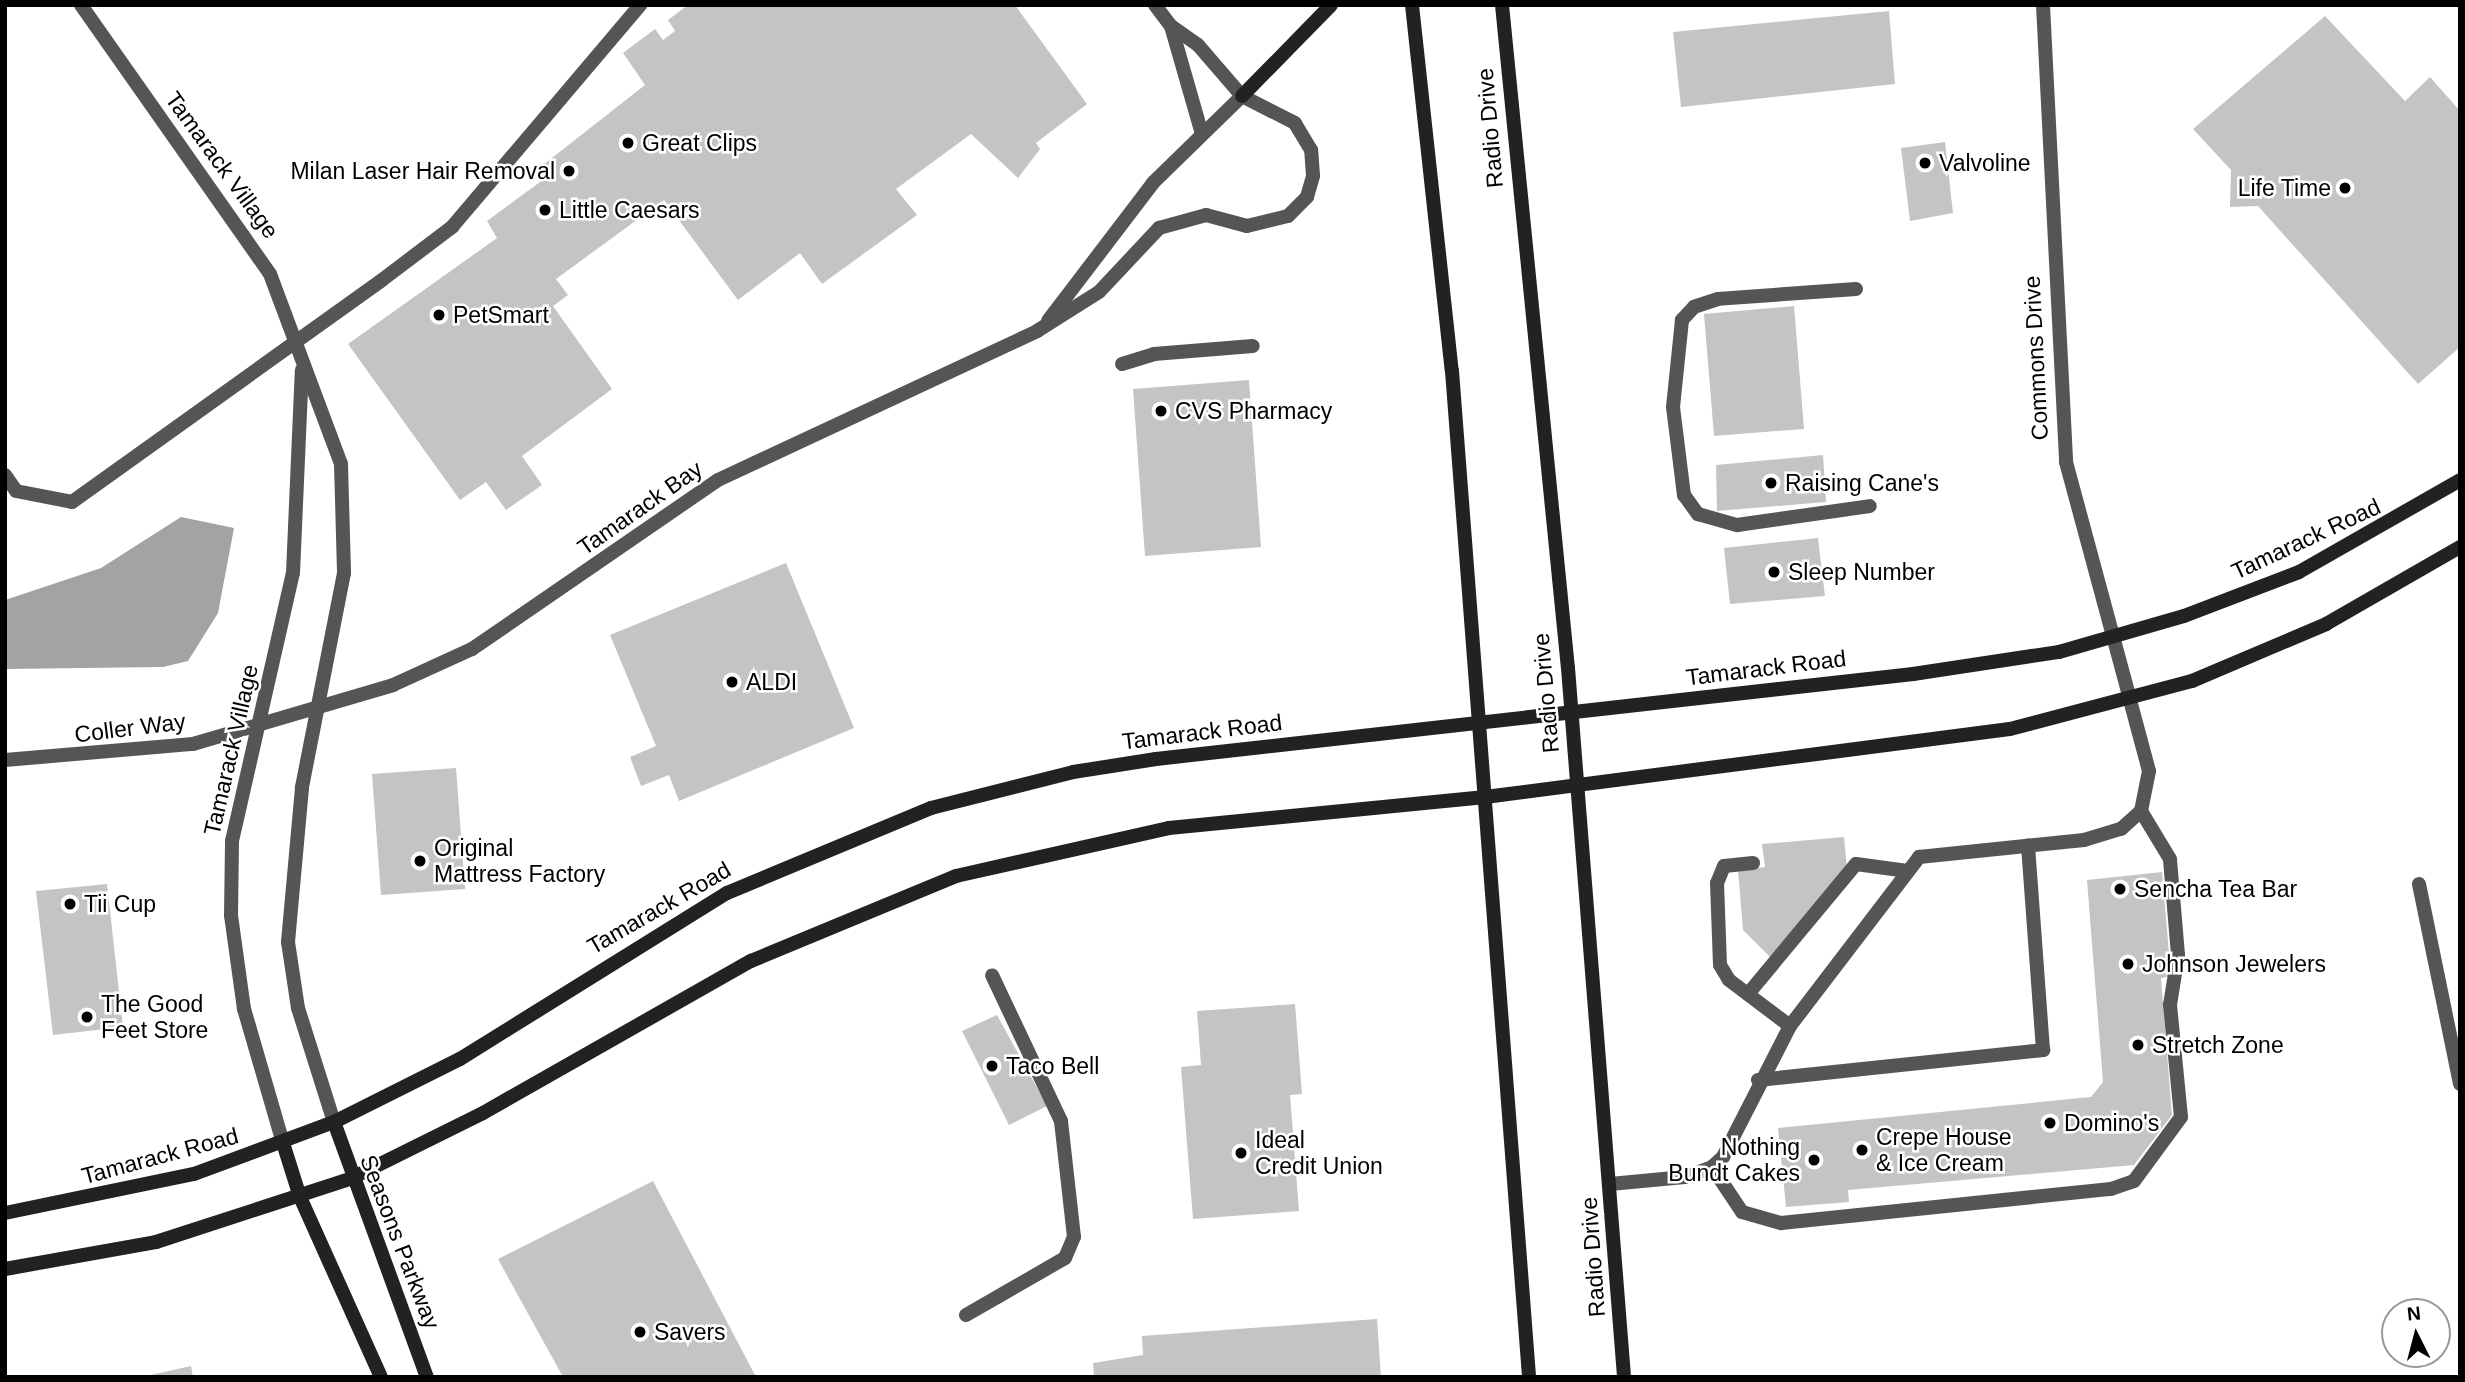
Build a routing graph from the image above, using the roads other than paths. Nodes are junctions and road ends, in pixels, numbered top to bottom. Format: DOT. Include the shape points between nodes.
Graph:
graph roads {
  1 [pos="82,5"];
  2 [pos="640,5"];
  3 [pos="1155,5"];
  4 [pos="1331,5"];
  5 [pos="1412,5"];
  6 [pos="1502,5"];
  7 [pos="2043,5"];
  8 [pos="1171,26"];
  9 [pos="1242,96"];
  10 [pos="1202,134"];
  11 [pos="1856,289"];
  12 [pos="1048,321"];
  13 [pos="297,337"];
  14 [pos="1254,346"];
  15 [pos="302,362"];
  16 [pos="1122,364"];
  17 [pos="6,478"];
  18 [pos="2460,481"];
  19 [pos="1870,506"];
  20 [pos="2460,547"];
  21 [pos="2112,638"];
  22 [pos="2130,700"];
  23 [pos="322,708"];
  24 [pos="1572,714"];
  25 [pos="1480,724"];
  26 [pos="259,728"];
  27 [pos="5,760"];
  28 [pos="1578,785"];
  29 [pos="1485,797"];
  30 [pos="2141,811"];
  31 [pos="2028,846"];
  32 [pos="1753,863"];
  33 [pos="1908,871"];
  34 [pos="2419,884"];
  35 [pos="992,975"];
  36 [pos="1748,994"];
  37 [pos="1790,1026"];
  38 [pos="1759,1080"];
  39 [pos="2460,1084"];
  40 [pos="334,1122"];
  41 [pos="283,1143"];
  42 [pos="1712,1167"];
  43 [pos="350,1179"];
  44 [pos="1610,1184"];
  45 [pos="300,1197"];
  46 [pos="5,1213"];
  47 [pos="5,1269"];
  48 [pos="967,1315"];
  49 [pos="382,1377"];
  50 [pos="426,1377"];
  51 [pos="1529,1377"];
  52 [pos="1624,1377"];
  1 -- 13 [label="street, Tamarack Village" via="249,241"];
  2 -- 13 [label="street" via="452,227"];
  3 -- 8 [label="street"];
  4 -- 9 [label="street"];
  5 -- 25 [label="street" via="1452,372"];
  6 -- 24 [label="street, Radio Drive"];
  7 -- 21 [label="street, Commons Drive" via="2062,427 2078,525"];
  8 -- 9 [label="street" via="1198,45"];
  8 -- 10 [label="street"];
  9 -- 10 [label="street, Tamarack Bay"];
  9 -- 12 [label="street, Tamarack Bay" via="1295,123 1311,150 1307,197 1267,225 1206,215 1159,228 1099,292"];
  10 -- 12 [label="street, Tamarack Bay" via="1153,183"];
  11 -- 19 [label="street" via="1730,298 1693,307 1682,320 1673,407 1684,495 1698,514 1737,525"];
  12 -- 23 [label="street, Tamarack Bay" via="1003,351 718,480 472,649"];
  13 -- 15 [label="street, Tamarack Village"];
  13 -- 17 [label="street" via="72,502 16,491"];
  14 -- 16 [label="street" via="1154,354"];
  15 -- 23 [label="street, Tamarack Village" via="341,464 345,512 344,573"];
  15 -- 26 [label="street, Tamarack Village" via="293,573"];
  18 -- 21 [label="street, Tamarack Road" via="2299,572"];
  20 -- 22 [label="street" via="2326,624"];
  21 -- 22 [label="street, Commons Drive"];
  21 -- 24 [label="street, Tamarack Road" via="1990,664"];
  22 -- 28 [label="street" via="2010,729"];
  22 -- 30 [label="street, Commons Drive" via="2149,771"];
  23 -- 26 [label="street, Tamarack Bay"];
  23 -- 40 [label="street, Tamarack Village" via="302,788 288,942 298,1008"];
  24 -- 25 [label="street, Tamarack Road"];
  24 -- 28 [label="street, Radio Drive"];
  25 -- 29 [label="street"];
  25 -- 40 [label="street, Tamarack Road" via="1111,766 931,808 727,893 460,1059"];
  26 -- 27 [label="street, Coller Way" via="111,755"];
  26 -- 41 [label="street, Tamarack Village" via="232,841 231,915 244,1009"];
  28 -- 29 [label="street"];
  28 -- 44 [label="street, Radio Drive"];
  29 -- 43 [label="street" via="1094,840 907,892 751,961 483,1113"];
  29 -- 51 [label="street"];
  30 -- 31 [label="street" via="2108,834"];
  30 -- 42 [label="street" via="2161,835 2170,859 2178,955 2170,1004 2181,1116 2134,1181 2111,1189 1769,1223 1742,1212"];
  31 -- 33 [label="street" via="1919,857"];
  31 -- 38 [label="street" via="2043,1051"];
  32 -- 36 [label="street" via="1724,866 1717,883 1720,965"];
  33 -- 36 [label="street" via="1856,864"];
  33 -- 37 [label="street"];
  34 -- 39 [label="street"];
  35 -- 48 [label="street" via="1063,1131 1073,1247"];
  36 -- 37 [label="street"];
  37 -- 38 [label="street"];
  38 -- 42 [label="street" via="1723,1157"];
  40 -- 41 [label="street, Tamarack Road"];
  40 -- 43 [label="street, Seasons Parkway"];
  41 -- 45 [label="street"];
  41 -- 46 [label="street, Tamarack Road" via="121,1193"];
  42 -- 44 [label="street" via="1685,1177"];
  43 -- 45 [label="street"];
  43 -- 50 [label="street, Seasons Parkway"];
  44 -- 52 [label="street, Radio Drive"];
  45 -- 47 [label="street" via="156,1242"];
  45 -- 49 [label="street"];
}
